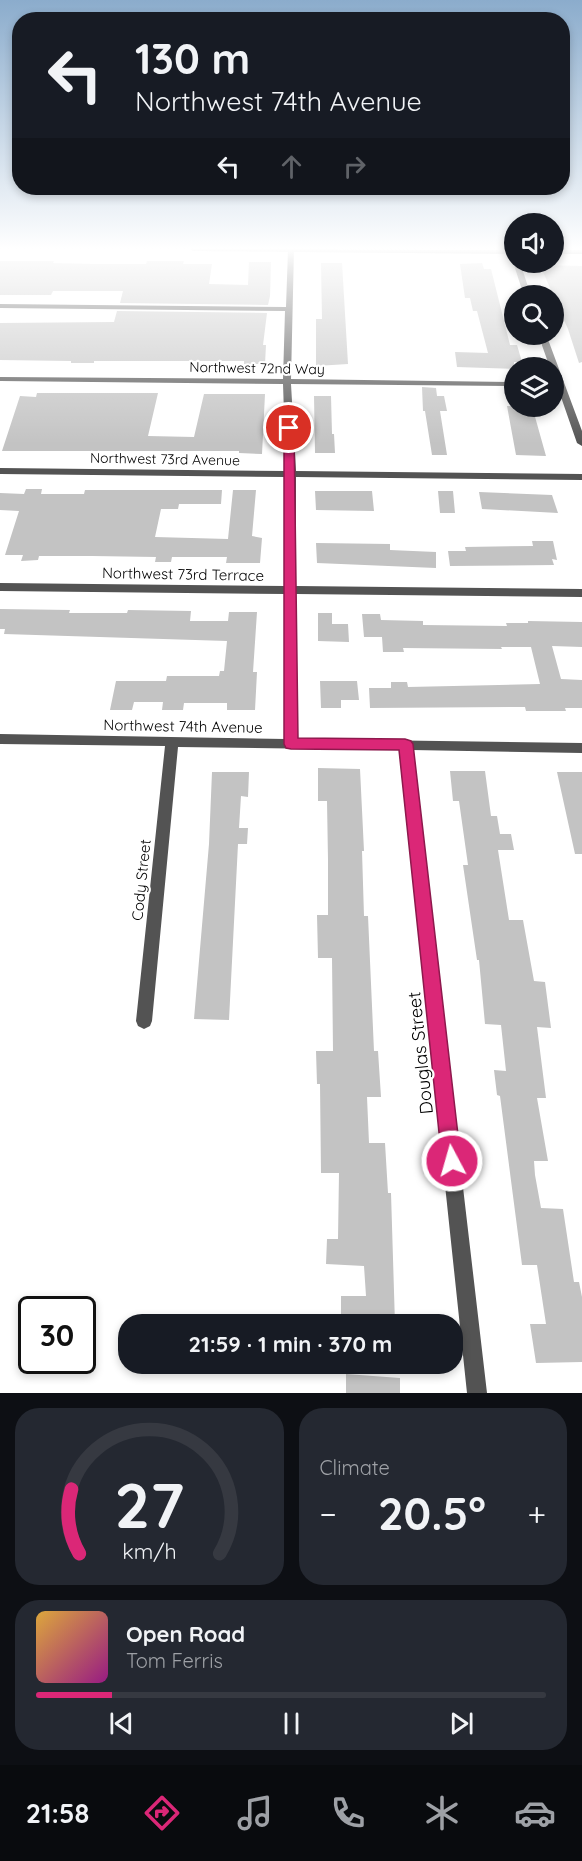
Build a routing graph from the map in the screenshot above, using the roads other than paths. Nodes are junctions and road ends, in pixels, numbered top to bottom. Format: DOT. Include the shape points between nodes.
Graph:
graph roads {
  1 [pos="289,314"];
  2 [pos="0,379"];
  3 [pos="287,382"];
  4 [pos="504,384"];
  5 [pos="564,402"];
  6 [pos="582,443"];
  7 [pos="0,471"];
  8 [pos="291,474"];
  9 [pos="582,477"];
  10 [pos="0,587"];
  11 [pos="291,590"];
  12 [pos="582,593"];
  13 [pos="0,739"];
  14 [pos="172,742"];
  15 [pos="291,744"];
  16 [pos="405,744"];
  17 [pos="582,748"];
  18 [pos="144,1021"];
  19 [pos="477,1393"];
  1 -- 3 [label="street"];
  2 -- 3 [label="street, Northwest 72nd Way"];
  3 -- 4 [label="street, Northwest 72nd Way"];
  3 -- 8 [label="street"];
  5 -- 6 [label="street"];
  7 -- 8 [label="street, Northwest 73rd Avenue"];
  8 -- 9 [label="street, Northwest 73rd Avenue"];
  8 -- 11 [label="street"];
  10 -- 11 [label="street, Northwest 73rd Terrace"];
  11 -- 12 [label="street, Northwest 73rd Terrace"];
  11 -- 15 [label="street"];
  13 -- 14 [label="street, Northwest 74th Avenue"];
  14 -- 15 [label="street, Northwest 74th Avenue"];
  14 -- 18 [label="street, Cody Street"];
  15 -- 16 [label="street, Northwest 74th Avenue"];
  16 -- 17 [label="street, Northwest 74th Avenue"];
  16 -- 19 [label="street, Douglas Street"];
}
